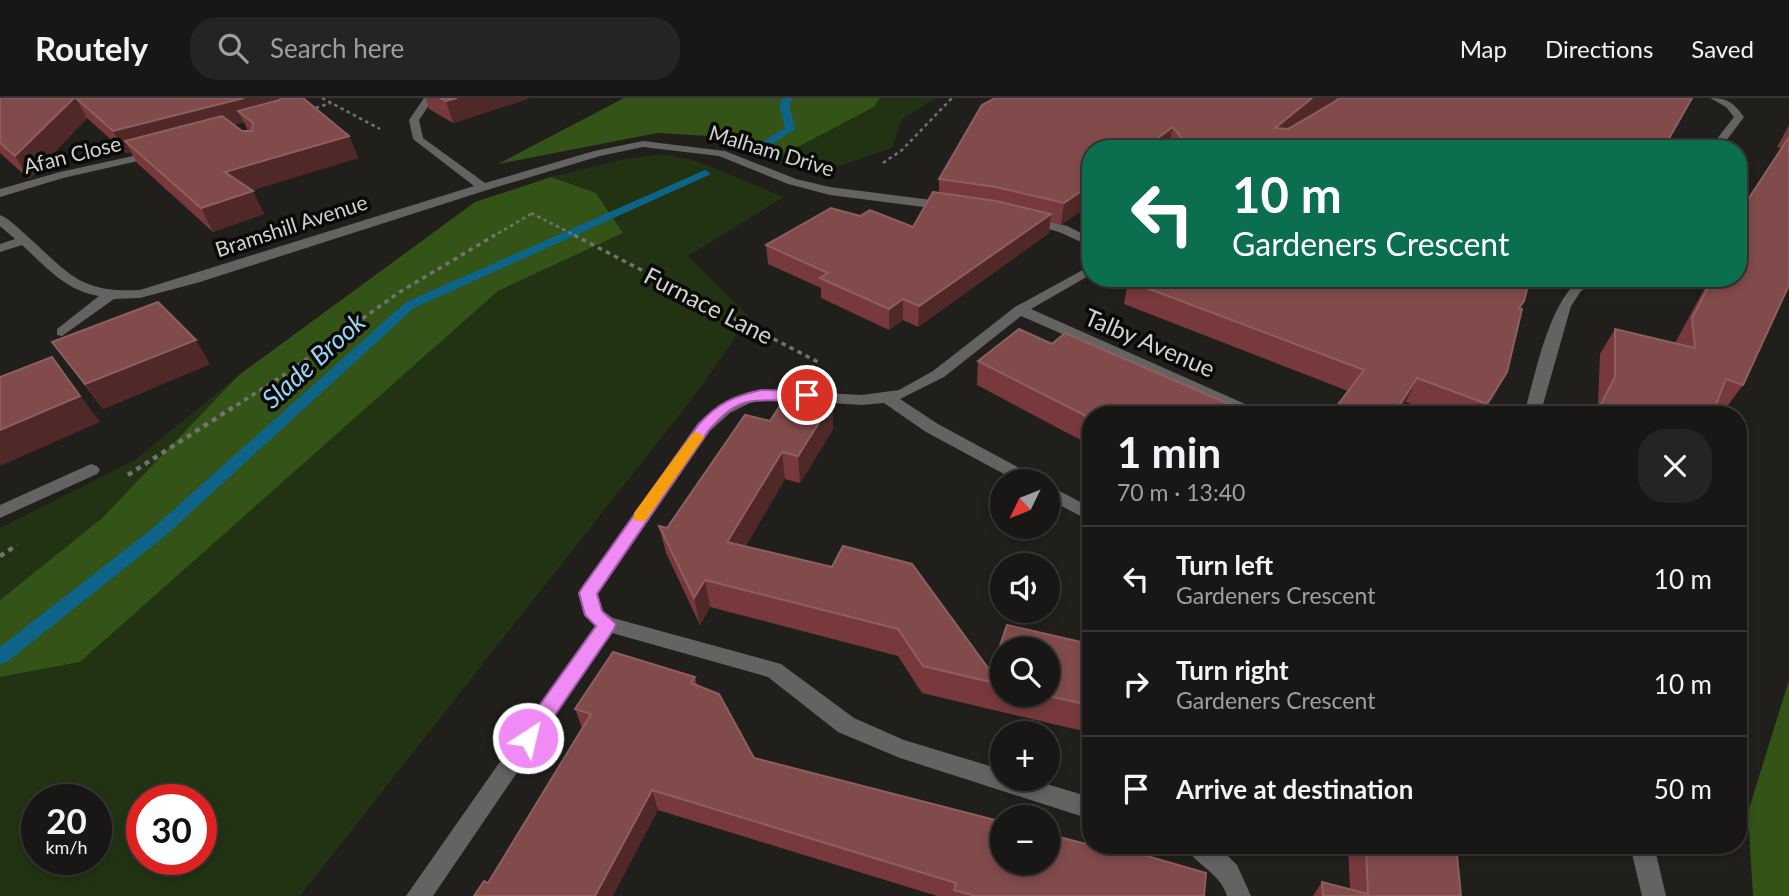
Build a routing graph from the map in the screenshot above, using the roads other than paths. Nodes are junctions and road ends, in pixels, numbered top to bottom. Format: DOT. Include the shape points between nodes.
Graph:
graph roads {
  1 [pos="429,98"];
  2 [pos="1715,98"];
  3 [pos="1721,140"];
  4 [pos="166,152"];
  5 [pos="483,187"];
  6 [pos="0,193"];
  7 [pos="955,207"];
  8 [pos="1008,215"];
  9 [pos="0,219"];
  10 [pos="1082,238"];
  11 [pos="22,241"];
  12 [pos="0,248"];
  13 [pos="1082,275"];
  14 [pos="1578,287"];
  15 [pos="111,294"];
  16 [pos="1020,310"];
  17 [pos="62,332"];
  18 [pos="887,398"];
  19 [pos="1241,406"];
  20 [pos="1535,406"];
  21 [pos="1008,469"];
  22 [pos="91,470"];
  23 [pos="1060,499"];
  24 [pos="1082,511"];
  25 [pos="0,512"];
  26 [pos="607,624"];
  27 [pos="1082,805"];
  28 [pos="1211,854"];
  29 [pos="1644,854"];
  30 [pos="418,896"];
  31 [pos="1239,896"];
  32 [pos="1654,896"];
  1 -- 5 [label="street" via="414,120 418,139"];
  2 -- 3 [label="street" via="1730,104 1739,117"];
  4 -- 6 [label="street, Afan Close"];
  5 -- 7 [label="street, Malham Drive" via="643,144 721,153 792,182 830,191"];
  5 -- 15 [label="street, Bramshill Avenue" via="195,279 140,294"];
  8 -- 10 [label="street"];
  9 -- 11 [label="street, Bramshill Avenue"];
  11 -- 12 [label="street"];
  11 -- 15 [label="street, Bramshill Avenue" via="69,281 85,290"];
  13 -- 16 [label="street"];
  14 -- 20 [label="street" via="1564,306"];
  15 -- 17 [label="street"];
  16 -- 18 [label="street" via="936,374 906,393"];
  16 -- 19 [label="street, Talby Avenue"];
  18 -- 21 [label="street"];
  18 -- 26 [label="street" via="761,395 739,399 719,411 588,593 594,615"];
  22 -- 25 [label="street"];
  23 -- 24 [label="street"];
  26 -- 27 [label="street" via="774,670 846,725 900,748"];
  26 -- 30 [label="street"];
  28 -- 31 [label="street" via="1236,885"];
  29 -- 32 [label="street"];
}
